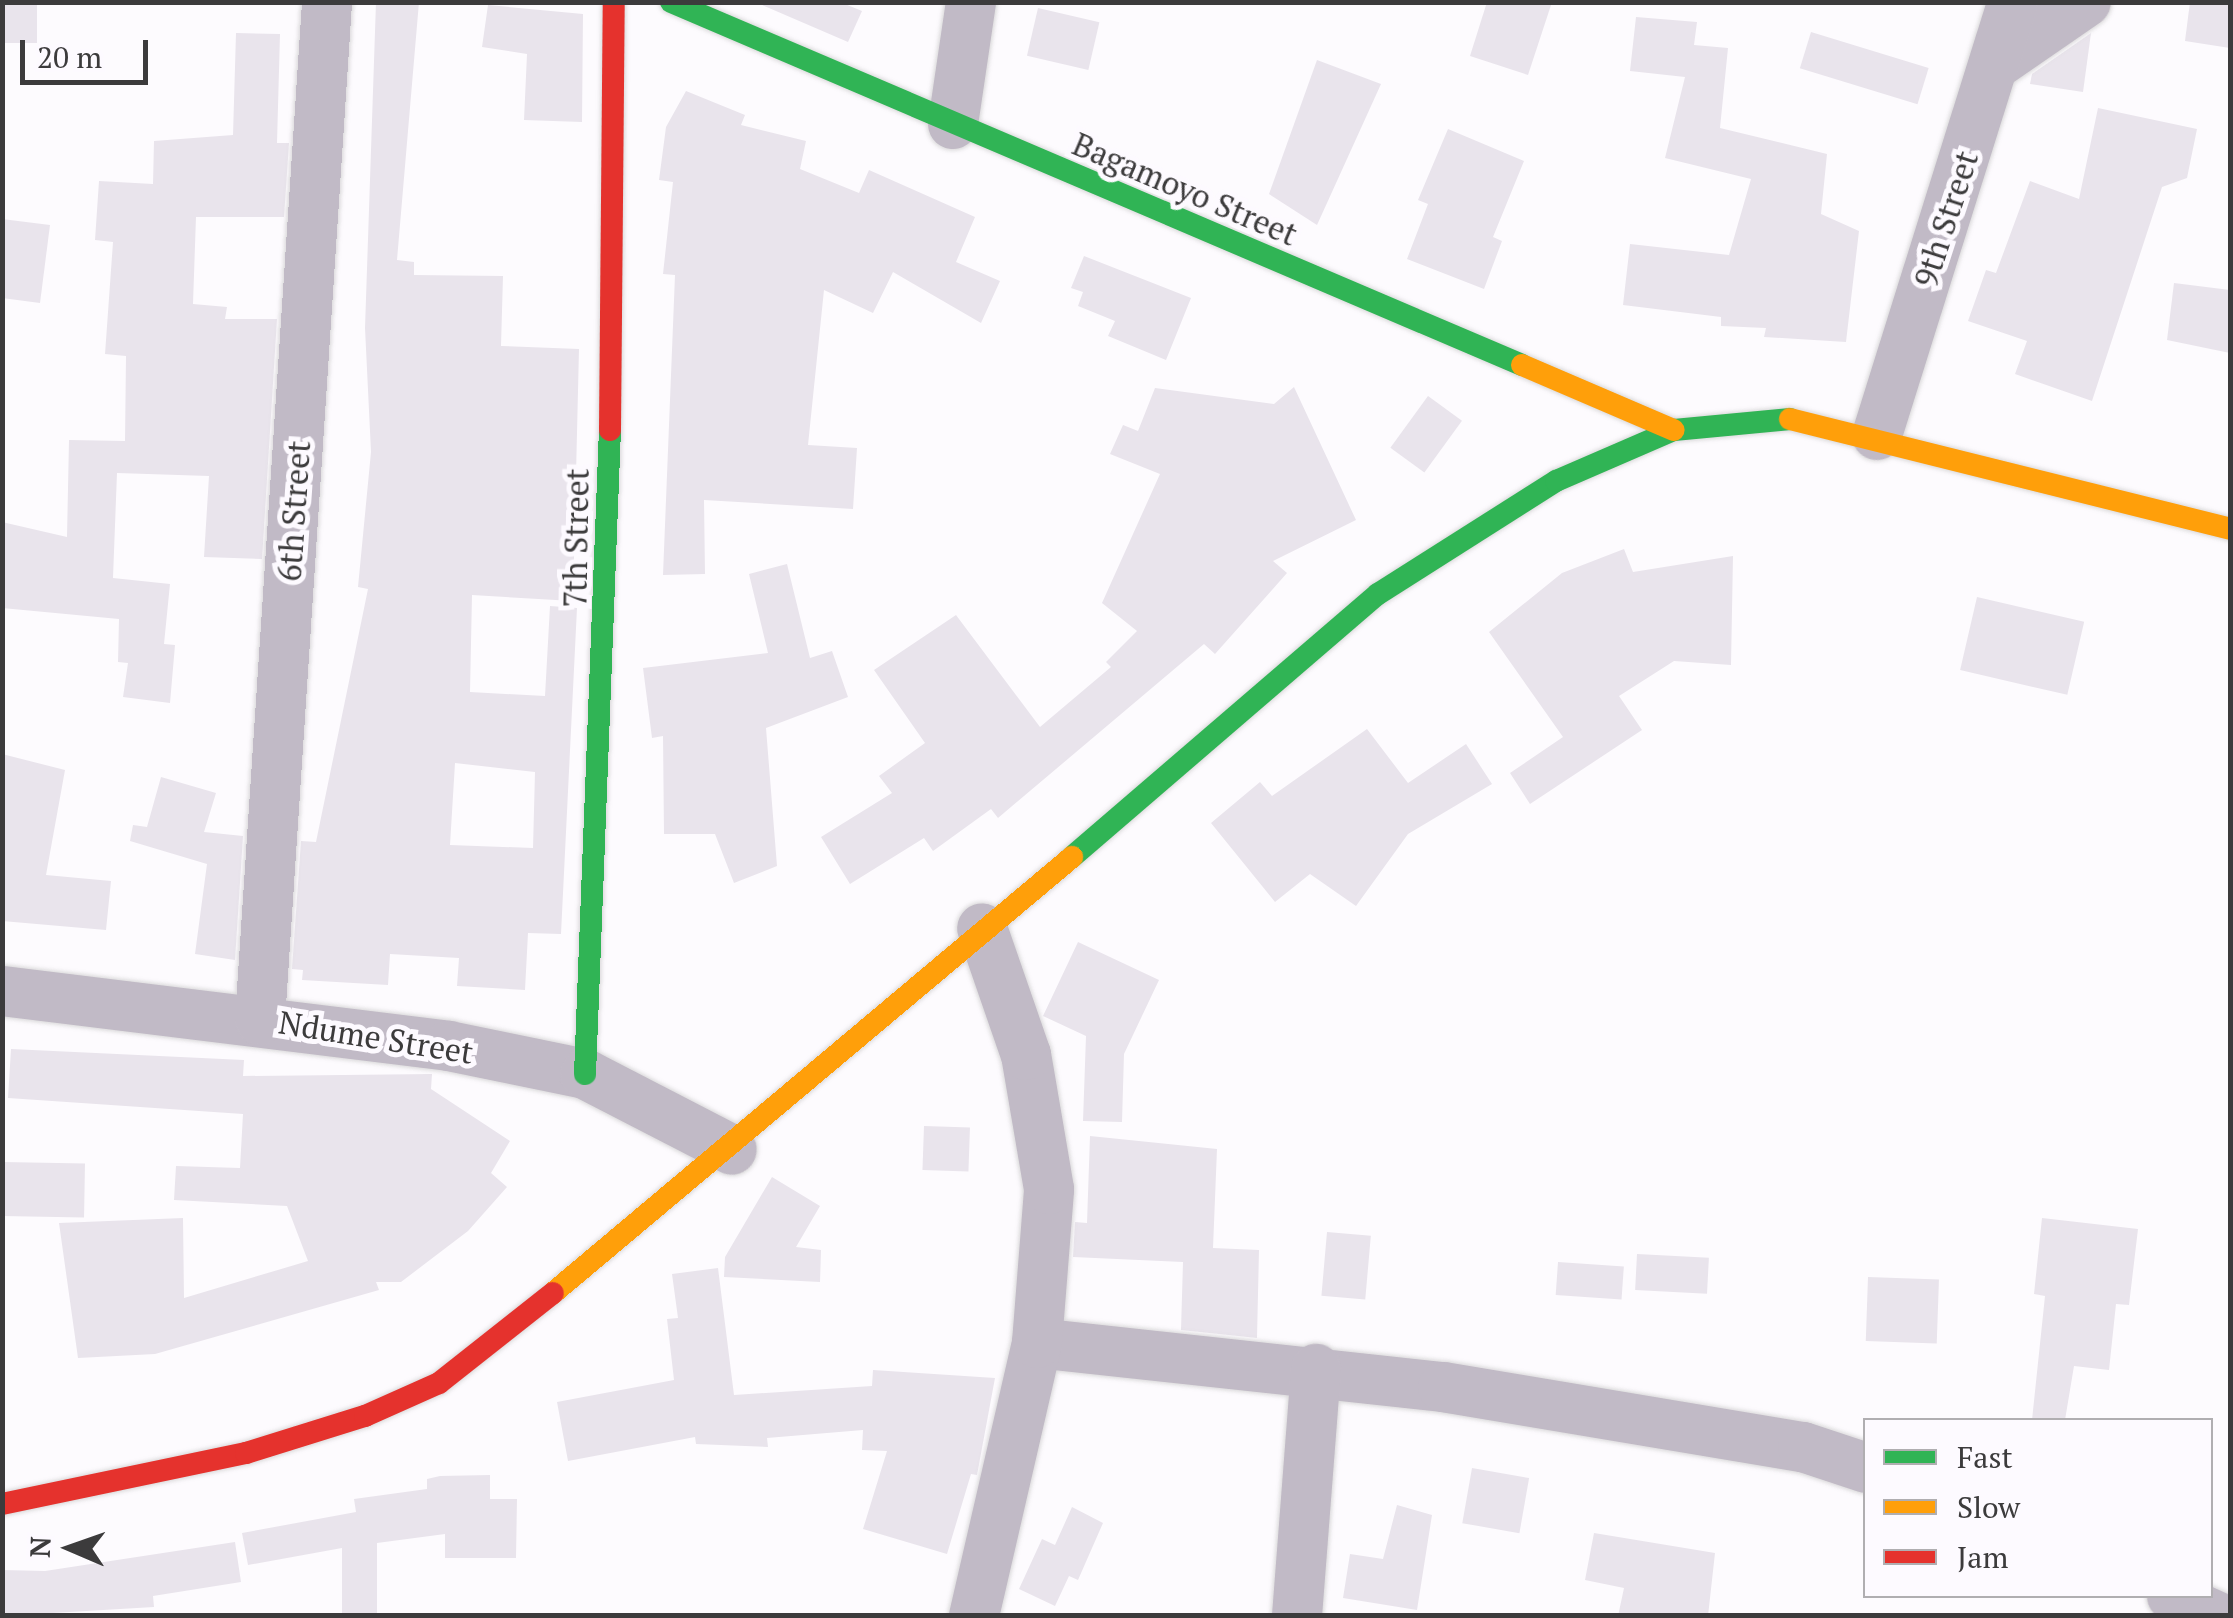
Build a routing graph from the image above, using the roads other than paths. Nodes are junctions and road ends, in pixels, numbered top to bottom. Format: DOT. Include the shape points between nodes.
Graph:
graph roads {
  1 [pos="327,2"];
  2 [pos="614,2"];
  3 [pos="671,2"];
  4 [pos="971,2"];
  5 [pos="2013,2"];
  6 [pos="2086,2"];
  7 [pos="1996,64"];
  8 [pos="953,124"];
  9 [pos="1674,430"];
  10 [pos="1877,436"];
  11 [pos="2230,529"];
  12 [pos="982,928"];
  13 [pos="2,991"];
  14 [pos="260,1020"];
  15 [pos="586,1074"];
  16 [pos="732,1150"];
  17 [pos="1037,1343"];
  18 [pos="1316,1369"];
  19 [pos="1863,1467"];
  20 [pos="2,1504"];
  21 [pos="2176,1598"];
  22 [pos="974,1616"];
  23 [pos="1297,1616"];
  24 [pos="2216,1616"];
  1 -- 14 [label="street, 6th Street"];
  2 -- 15 [label="main road, 7th Street" via="608,633"];
  3 -- 8 [label="main road, Bagamoyo Street"];
  4 -- 8 [label="street"];
  5 -- 7 [label="street, 9th Street"];
  6 -- 7 [label="street"];
  7 -- 10 [label="street, 9th Street"];
  8 -- 9 [label="main road, Bagamoyo Street"];
  9 -- 10 [label="main road" via="1798,418"];
  9 -- 12 [label="main road" via="1556,482 1378,594"];
  10 -- 11 [label="main road"];
  12 -- 16 [label="main road"];
  12 -- 17 [label="street" via="1026,1056 1049,1189"];
  13 -- 14 [label="street, Ndume Street"];
  14 -- 15 [label="street, Ndume Street"];
  15 -- 16 [label="street, Ndume Street"];
  16 -- 20 [label="main road" via="439,1383 366,1416 246,1453"];
  17 -- 18 [label="street"];
  17 -- 22 [label="street"];
  18 -- 19 [label="street" via="1804,1447"];
  18 -- 23 [label="street"];
  21 -- 24 [label="street"];
}
